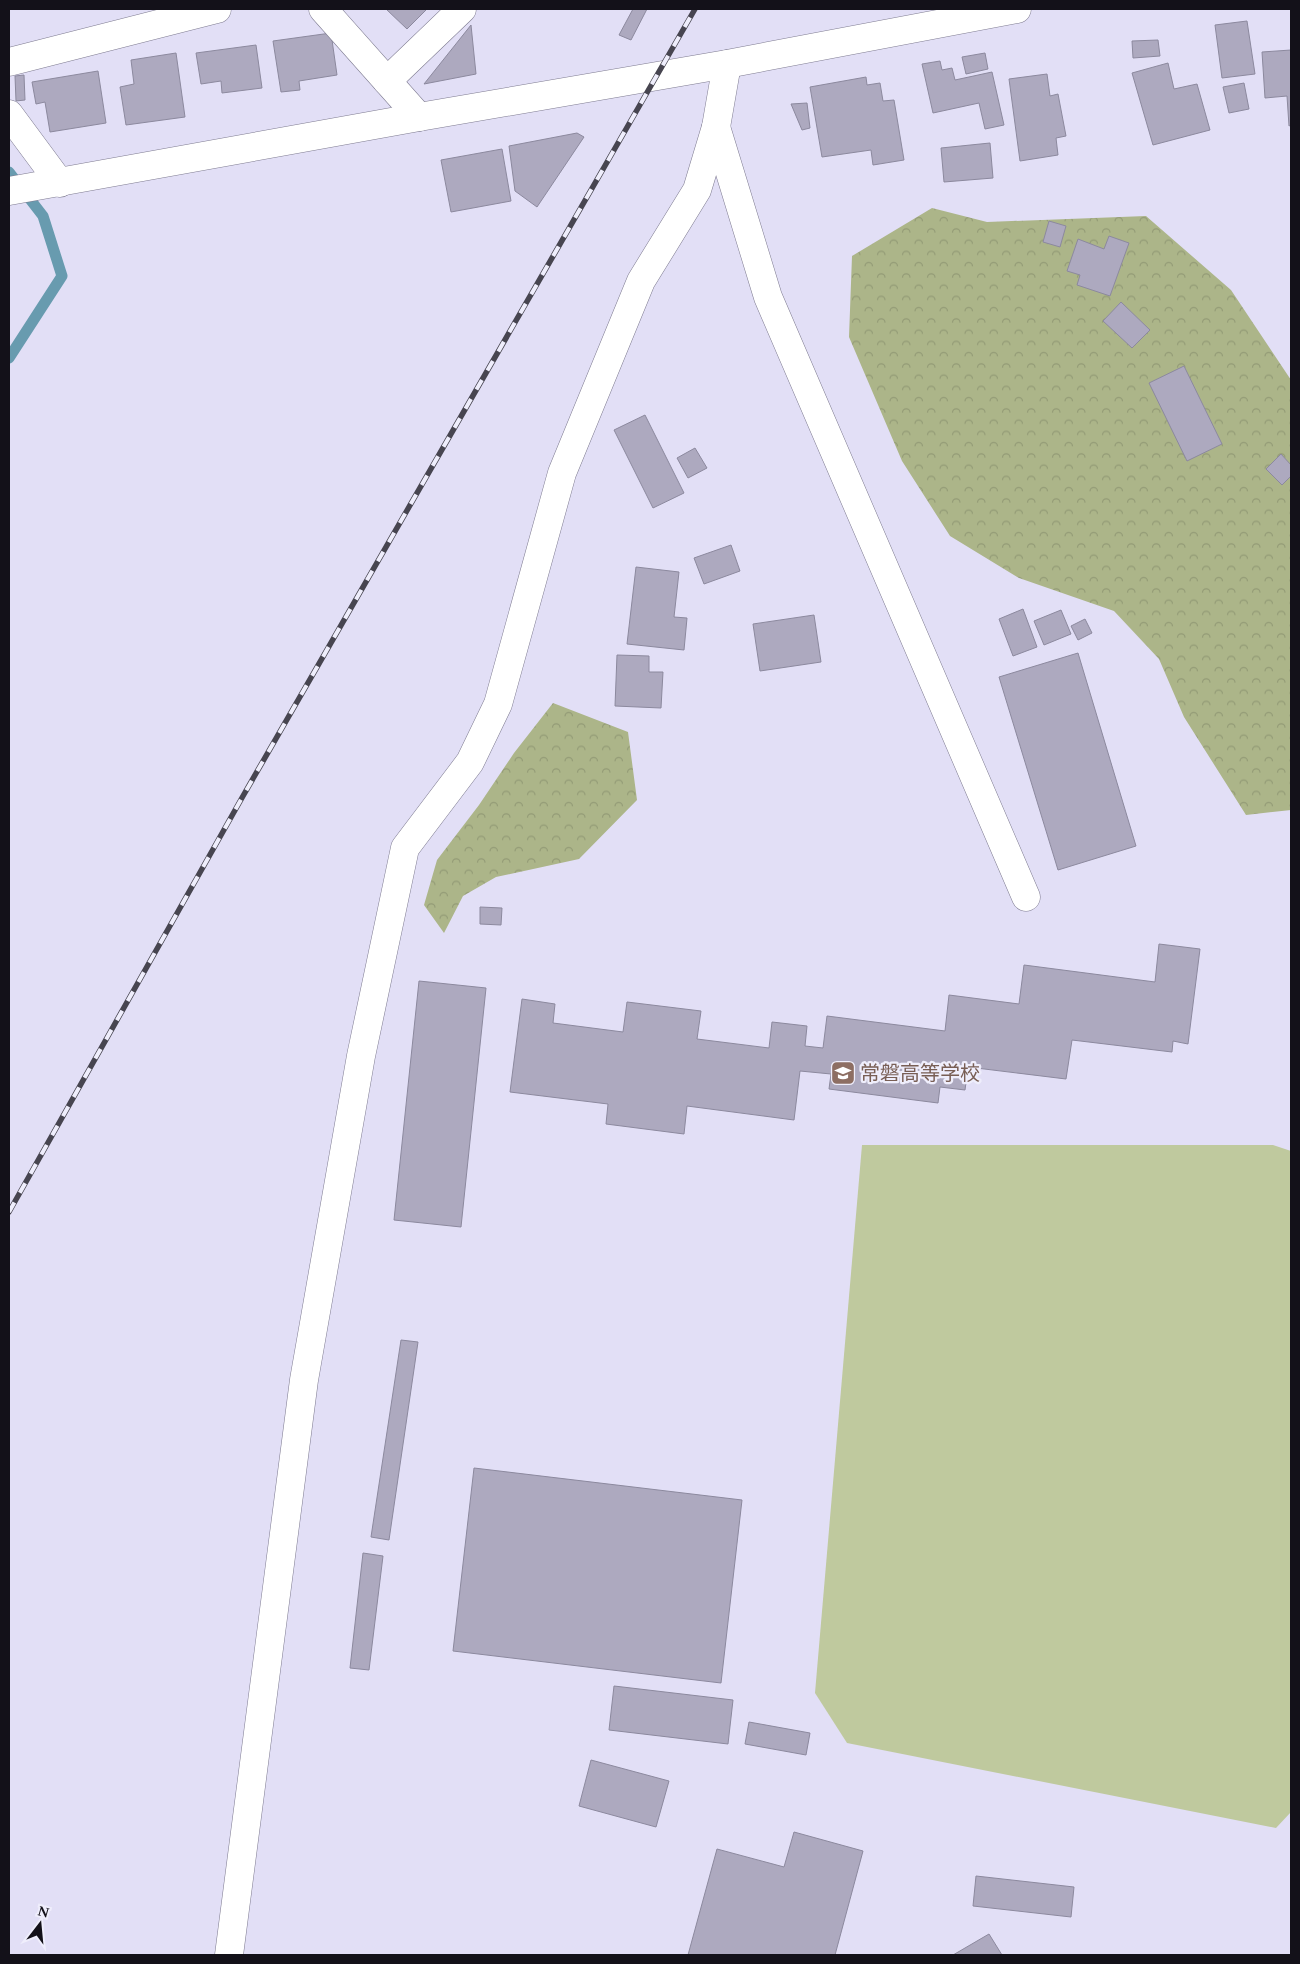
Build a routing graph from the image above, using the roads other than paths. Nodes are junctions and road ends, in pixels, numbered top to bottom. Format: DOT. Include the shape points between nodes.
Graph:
graph roads {
  1 [pos="217,9"];
  2 [pos="323,9"];
  3 [pos="462,9"];
  4 [pos="1017,9"];
  5 [pos="9,62"];
  6 [pos="727,64"];
  7 [pos="387,81"];
  8 [pos="9,114"];
  9 [pos="419,116"];
  10 [pos="716,127"];
  11 [pos="60,183"];
  12 [pos="9,192"];
  13 [pos="1026,897"];
  14 [pos="229,1955"];
  1 -- 5 [label="street"];
  2 -- 7 [label="street"];
  3 -- 7 [label="street"];
  4 -- 6 [label="street"];
  6 -- 9 [label="street"];
  6 -- 10 [label="street"];
  7 -- 9 [label="street"];
  8 -- 11 [label="street"];
  9 -- 11 [label="street"];
  10 -- 13 [label="street" via="768,297"];
  10 -- 14 [label="street" via="696,190 641,281 562,473 498,704 470,762 405,848 361,1056 304,1380"];
  11 -- 12 [label="street"];
}
